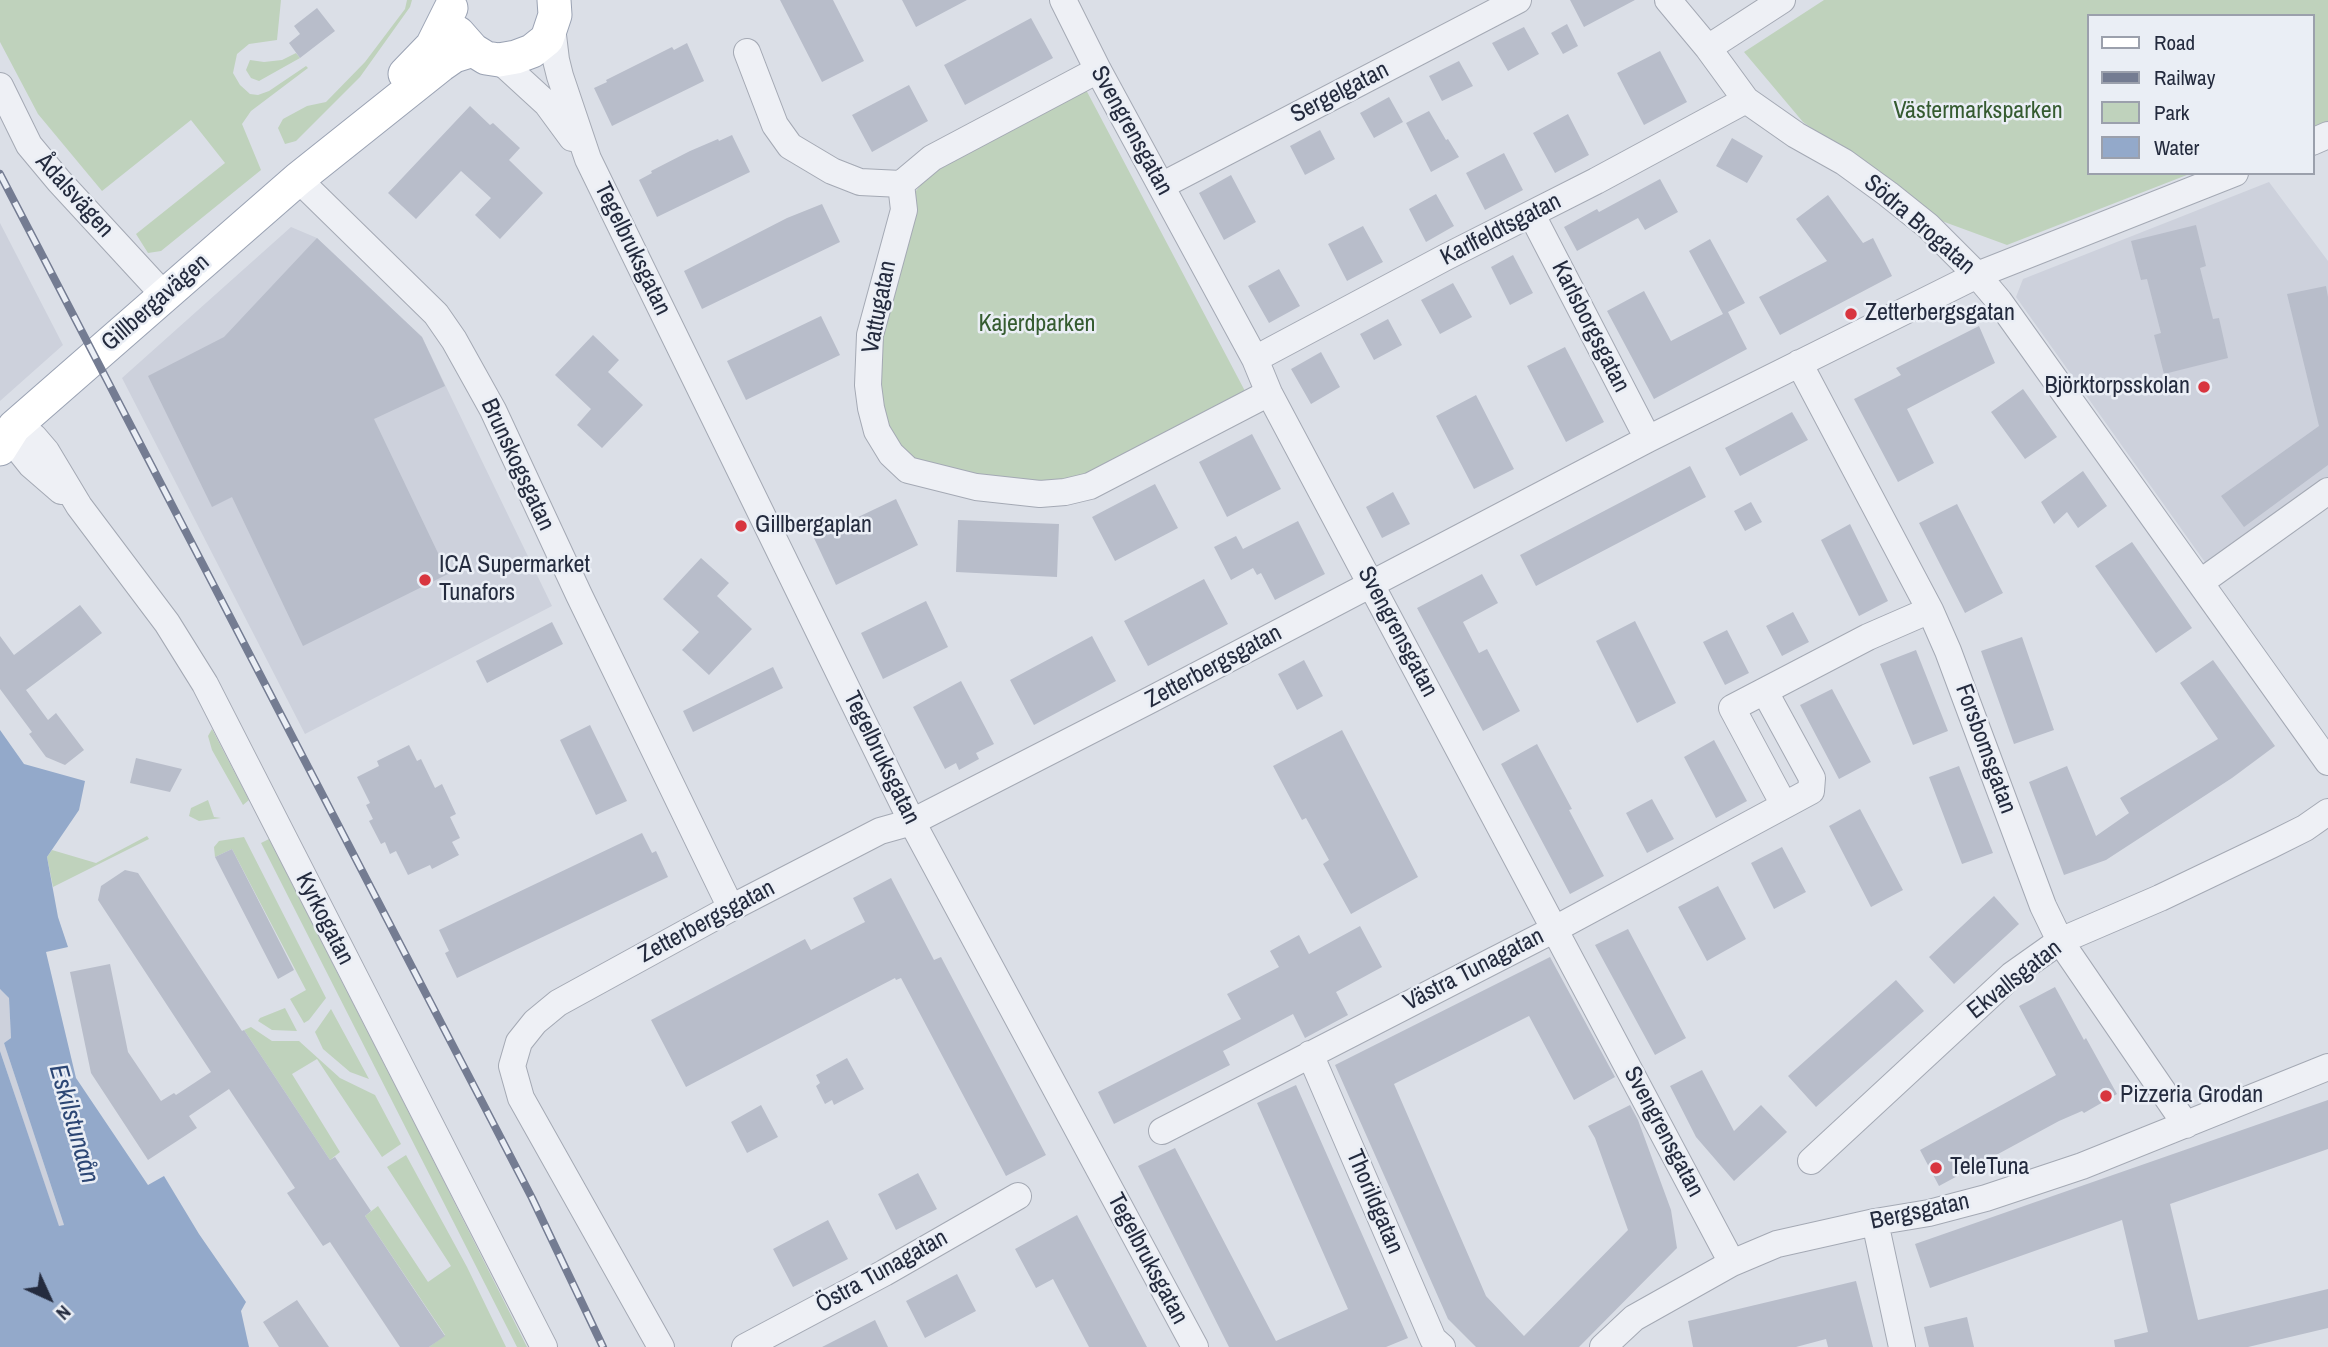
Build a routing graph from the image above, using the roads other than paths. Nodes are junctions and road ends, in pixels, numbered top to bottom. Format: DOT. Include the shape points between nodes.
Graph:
graph roads {
  1 [pos="1063,0"];
  2 [pos="1518,0"];
  3 [pos="1668,0"];
  4 [pos="1782,0"];
  5 [pos="451,4"];
  6 [pos="556,10"];
  7 [pos="1708,48"];
  8 [pos="747,52"];
  9 [pos="486,55"];
  10 [pos="1098,70"];
  11 [pos="0,86"];
  12 [pos="1746,100"];
  13 [pos="588,159"];
  14 [pos="2230,175"];
  15 [pos="298,178"];
  16 [pos="901,184"];
  17 [pos="1161,186"];
  18 [pos="1532,215"];
  19 [pos="1977,275"];
  20 [pos="164,295"];
  21 [pos="1255,359"];
  22 [pos="1800,363"];
  23 [pos="1269,393"];
  24 [pos="5,435"];
  25 [pos="1648,439"];
  26 [pos="2328,491"];
  27 [pos="2201,582"];
  28 [pos="1372,585"];
  29 [pos="1930,610"];
  30 [pos="1765,692"];
  31 [pos="2328,762"];
  32 [pos="1784,805"];
  33 [pos="2328,812"];
  34 [pos="912,822"];
  35 [pos="731,908"];
  36 [pos="1555,929"];
  37 [pos="2060,941"];
  38 [pos="1310,1054"];
  39 [pos="2328,1067"];
  40 [pos="2186,1125"];
  41 [pos="1162,1131"];
  42 [pos="1811,1161"];
  43 [pos="1018,1196"];
  44 [pos="1875,1222"];
  45 [pos="1732,1263"];
  46 [pos="1430,1344"];
  47 [pos="544,1347"];
  48 [pos="660,1347"];
  49 [pos="745,1347"];
  50 [pos="1195,1347"];
  51 [pos="1603,1347"];
  52 [pos="1902,1347"];
  1 -- 10 [label="street, Svengrensgatan"];
  2 -- 17 [label="street, Sergelgatan"];
  3 -- 7 [label="street, Södra Brogatan"];
  4 -- 7 [label="street"];
  5 -- 9 [label="main road" via="461,38"];
  5 -- 15 [label="main road, Gillbergavägen" via="428,51"];
  6 -- 9 [label="main road, Gillbergavägen" via="547,39 532,51 516,57"];
  6 -- 13 [label="street, Tegelbruksgatan" via="556,60"];
  7 -- 12 [label="street, Södra Brogatan"];
  8 -- 16 [label="street" via="775,125 790,146 860,182"];
  9 -- 13 [label="street, Tegelbruksgatan" via="547,104"];
  9 -- 15 [label="main road, Gillbergavägen" via="454,56"];
  10 -- 16 [label="street" via="932,158"];
  10 -- 17 [label="street, Svengrensgatan"];
  11 -- 20 [label="street, Ådalsvägen" via="29,145"];
  12 -- 18 [label="street, Karlfeldtsgatan"];
  12 -- 19 [label="street, Södra Brogatan" via="1888,194"];
  13 -- 34 [label="street, Tegelbruksgatan"];
  14 -- 19 [label="street, Zetterbergsgatan"];
  15 -- 20 [label="main road, Gillbergavägen"];
  15 -- 35 [label="street, Brunskogsgatan" via="436,314 454,340 493,410"];
  16 -- 23 [label="street, Vattugatan" via="904,210 870,335 868,385 877,431 908,470 975,488 1065,492 1100,481"];
  17 -- 21 [label="street, Svengrensgatan"];
  18 -- 21 [label="street, Karlfeldtsgatan"];
  18 -- 25 [label="street, Karlsborgsgatan"];
  19 -- 22 [label="street, Zetterbergsgatan"];
  19 -- 27 [label="street, Södra Brogatan"];
  20 -- 24 [label="main road, Gillbergavägen"];
  21 -- 23 [label="street, Svengrensgatan"];
  22 -- 25 [label="street, Zetterbergsgatan"];
  22 -- 29 [label="street, Forsbomsgatan"];
  23 -- 28 [label="street, Svengrensgatan"];
  24 -- 47 [label="street, Kyrkogatan" via="31,465 79,506 167,623 205,684"];
  25 -- 28 [label="street, Zetterbergsgatan"];
  26 -- 27 [label="street"];
  27 -- 31 [label="street, Södra Brogatan"];
  28 -- 34 [label="street, Zetterbergsgatan"];
  28 -- 36 [label="street, Svengrensgatan"];
  29 -- 30 [label="street"];
  29 -- 37 [label="street, Forsbomsgatan"];
  30 -- 32 [label="street, Västra Tunagatan" via="1812,778 1811,791"];
  30 -- 32 [label="street" via="1732,708"];
  32 -- 36 [label="street, Västra Tunagatan"];
  33 -- 37 [label="street, Ekvallsgatan" via="2271,845"];
  34 -- 35 [label="street, Zetterbergsgatan" via="880,831"];
  34 -- 50 [label="street, Tegelbruksgatan"];
  35 -- 48 [label="street, Zetterbergsgatan" via="558,1003 519,1042 512,1066 521,1098"];
  36 -- 38 [label="street, Västra Tunagatan"];
  36 -- 45 [label="street, Svengrensgatan"];
  37 -- 40 [label="street, Forsbomsgatan"];
  37 -- 42 [label="street, Ekvallsgatan" via="2012,975"];
  38 -- 41 [label="street, Västra Tunagatan"];
  38 -- 46 [label="street, Thorildgatan"];
  39 -- 40 [label="street, Bergsgatan"];
  40 -- 44 [label="street, Bergsgatan" via="1986,1198"];
  43 -- 49 [label="street, Östra Tunagatan"];
  44 -- 45 [label="street, Bergsgatan" via="1777,1244"];
  44 -- 52 [label="street"];
  45 -- 51 [label="street, Bergsgatan" via="1634,1318"];
}
